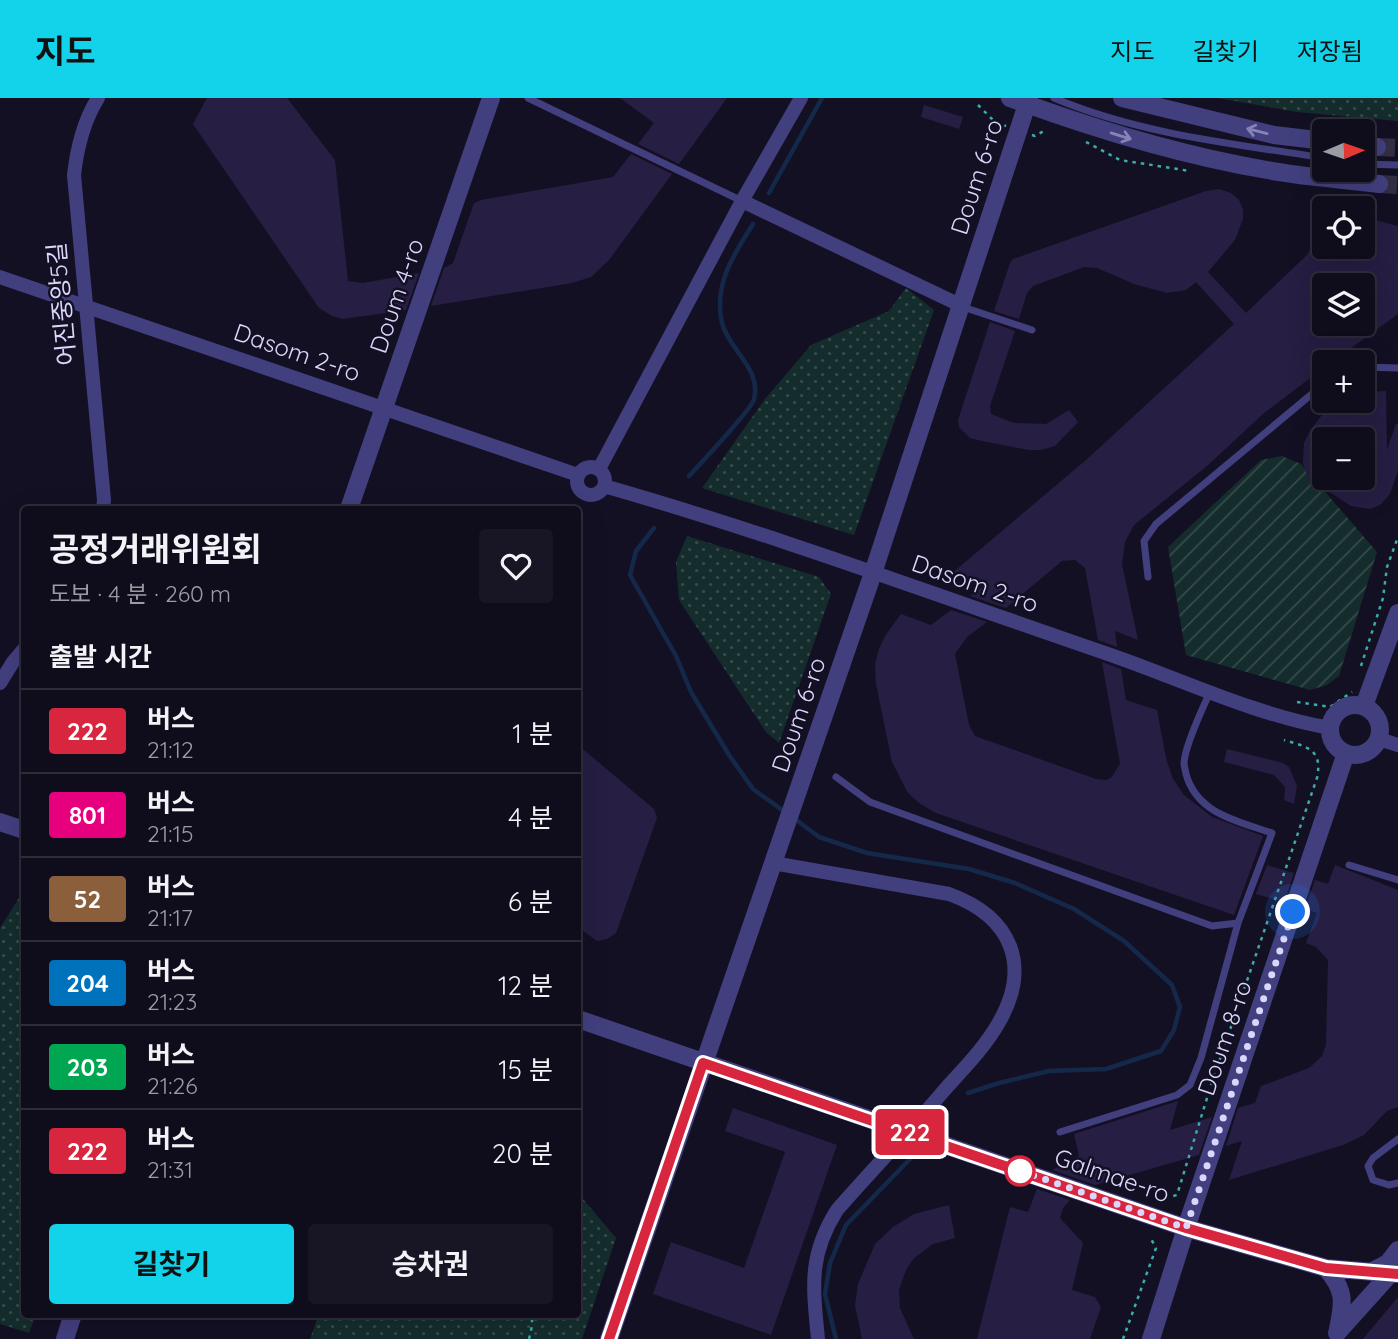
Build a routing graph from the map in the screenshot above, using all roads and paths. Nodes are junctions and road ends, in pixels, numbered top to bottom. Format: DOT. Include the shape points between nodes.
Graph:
graph roads {
  1 [pos="97,98"];
  2 [pos="491,98"];
  3 [pos="528,98"];
  4 [pos="801,98"];
  5 [pos="1055,98"];
  6 [pos="1122,98"];
  7 [pos="1022,100"];
  8 [pos="1312,139"];
  9 [pos="1312,157"];
  10 [pos="1376,164"];
  11 [pos="1398,165"];
  12 [pos="1378,184"];
  13 [pos="742,201"];
  14 [pos="0,277"];
  15 [pos="85,304"];
  16 [pos="962,306"];
  17 [pos="1032,330"];
  18 [pos="1375,367"];
  19 [pos="1398,368"];
  20 [pos="1312,394"];
  21 [pos="384,408"];
  22 [pos="599,469"];
  23 [pos="578,475"];
  24 [pos="604,486"];
  25 [pos="103,504"];
  26 [pos="350,506"];
  27 [pos="1398,537"];
  28 [pos="873,573"];
  29 [pos="1148,577"];
  30 [pos="1398,613"];
  31 [pos="21,653"];
  32 [pos="1360,668"];
  33 [pos="0,683"];
  34 [pos="1210,691"];
  35 [pos="1353,692"];
  36 [pos="1297,702"];
  37 [pos="1364,706"];
  38 [pos="1330,728"];
  39 [pos="1379,739"];
  40 [pos="1284,740"];
  41 [pos="1398,745"];
  42 [pos="1346,753"];
  43 [pos="836,777"];
  44 [pos="0,822"];
  45 [pos="21,829"];
  46 [pos="773,863"];
  47 [pos="1349,865"];
  48 [pos="1398,880"];
  49 [pos="1238,923"];
  50 [pos="581,1020"];
  51 [pos="703,1063"];
  52 [pos="908,1132"];
  53 [pos="1060,1132"];
  54 [pos="1398,1139"];
  55 [pos="1398,1183"];
  56 [pos="1165,1198"];
  57 [pos="1186,1228"];
  58 [pos="1151,1239"];
  59 [pos="1398,1250"];
  60 [pos="1326,1268"];
  61 [pos="1371,1272"];
  62 [pos="1394,1274"];
  63 [pos="72,1318"];
  64 [pos="532,1318"];
  65 [pos="1334,1336"];
  66 [pos="65,1339"];
  67 [pos="529,1339"];
  68 [pos="609,1339"];
  69 [pos="818,1339"];
  70 [pos="1123,1339"];
  71 [pos="1151,1339"];
  1 -- 15 [label="street, 어진중앙5길" via="83,128 74,175"];
  2 -- 21 [label="street, Doum 4-ro"];
  3 -- 13 [label="lane"];
  4 -- 13 [label="street"];
  5 -- 9 [label="lane" via="1178,135"];
  8 -- 6 [label="street, one-way" via="1274,135"];
  7 -- 12 [label="street, one-way" via="1123,137 1196,156 1270,171"];
  7 -- 16 [label="street, Doum 6-ro"];
  10 -- 11 [label="lane"];
  13 -- 16 [label="street"];
  13 -- 22 [label="street"];
  14 -- 15 [label="street, Dasom 2-ro"];
  15 -- 21 [label="street, Dasom 2-ro"];
  15 -- 25 [label="street, 어진중앙5길"];
  16 -- 17 [label="lane"];
  16 -- 28 [label="street, Doum 6-ro"];
  18 -- 19 [label="lane"];
  20 -- 29 [label="lane" via="1156,524 1144,541"];
  21 -- 23 [label="street, Dasom 2-ro"];
  21 -- 26 [label="street, Doum 4-ro"];
  22 -- 23 [label="street" via="585,468"];
  22 -- 24 [label="street"];
  23 -- 24 [label="street" via="577,484 586,494 594,495"];
  24 -- 28 [label="street, Dasom 2-ro"];
  27 -- 32 [label="path"];
  28 -- 34 [label="street, Dasom 2-ro"];
  28 -- 46 [label="street, Doum 6-ro"];
  30 -- 37 [label="street"];
  31 -- 33 [label="street"];
  34 -- 38 [label="street, Dasom 2-ro" via="1290,721"];
  34 -- 49 [label="lane" via="1184,764 1188,782 1201,802 1219,814 1272,834"];
  35 -- 36 [label="path" via="1330,707"];
  37 -- 38 [label="street" via="1342,708"];
  37 -- 39 [label="street" via="1380,723"];
  38 -- 42 [label="street" via="1336,746"];
  39 -- 41 [label="street"];
  39 -- 42 [label="street" via="1369,751"];
  40 -- 56 [label="path" via="1306,746 1316,755 1317,778 1177,1195"];
  42 -- 57 [label="street, Doum 8-ro"];
  43 -- 49 [label="lane" via="870,802 1093,883 1212,926"];
  44 -- 45 [label="street"];
  46 -- 51 [label="street, Doum 6-ro"];
  46 -- 52 [label="street" via="949,894 979,908 1004,930 1014,963 1006,1010 985,1043"];
  47 -- 48 [label="lane"];
  49 -- 53 [label="lane" via="1190,1085 1177,1095"];
  50 -- 51 [label="street, Galmae-ro"];
  51 -- 52 [label="street, Galmae-ro"];
  51 -- 68 [label="street, Doum 6-ro"];
  52 -- 57 [label="street, Galmae-ro"];
  52 -- 69 [label="street" via="838,1210 821,1240 814,1271"];
  54 -- 55 [label="lane" via="1368,1167 1373,1180"];
  57 -- 60 [label="street, Galmae-ro"];
  57 -- 71 [label="street, Doum 8-ro"];
  58 -- 70 [label="path" via="1156,1248"];
  59 -- 61 [label="street" via="1388,1263"];
  60 -- 61 [label="street, Galmae-ro"];
  60 -- 65 [label="street" via="1343,1298"];
  61 -- 62 [label="street, Galmae-ro"];
  62 -- 65 [label="street"];
  63 -- 66 [label="street"];
  64 -- 67 [label="path"];
}
